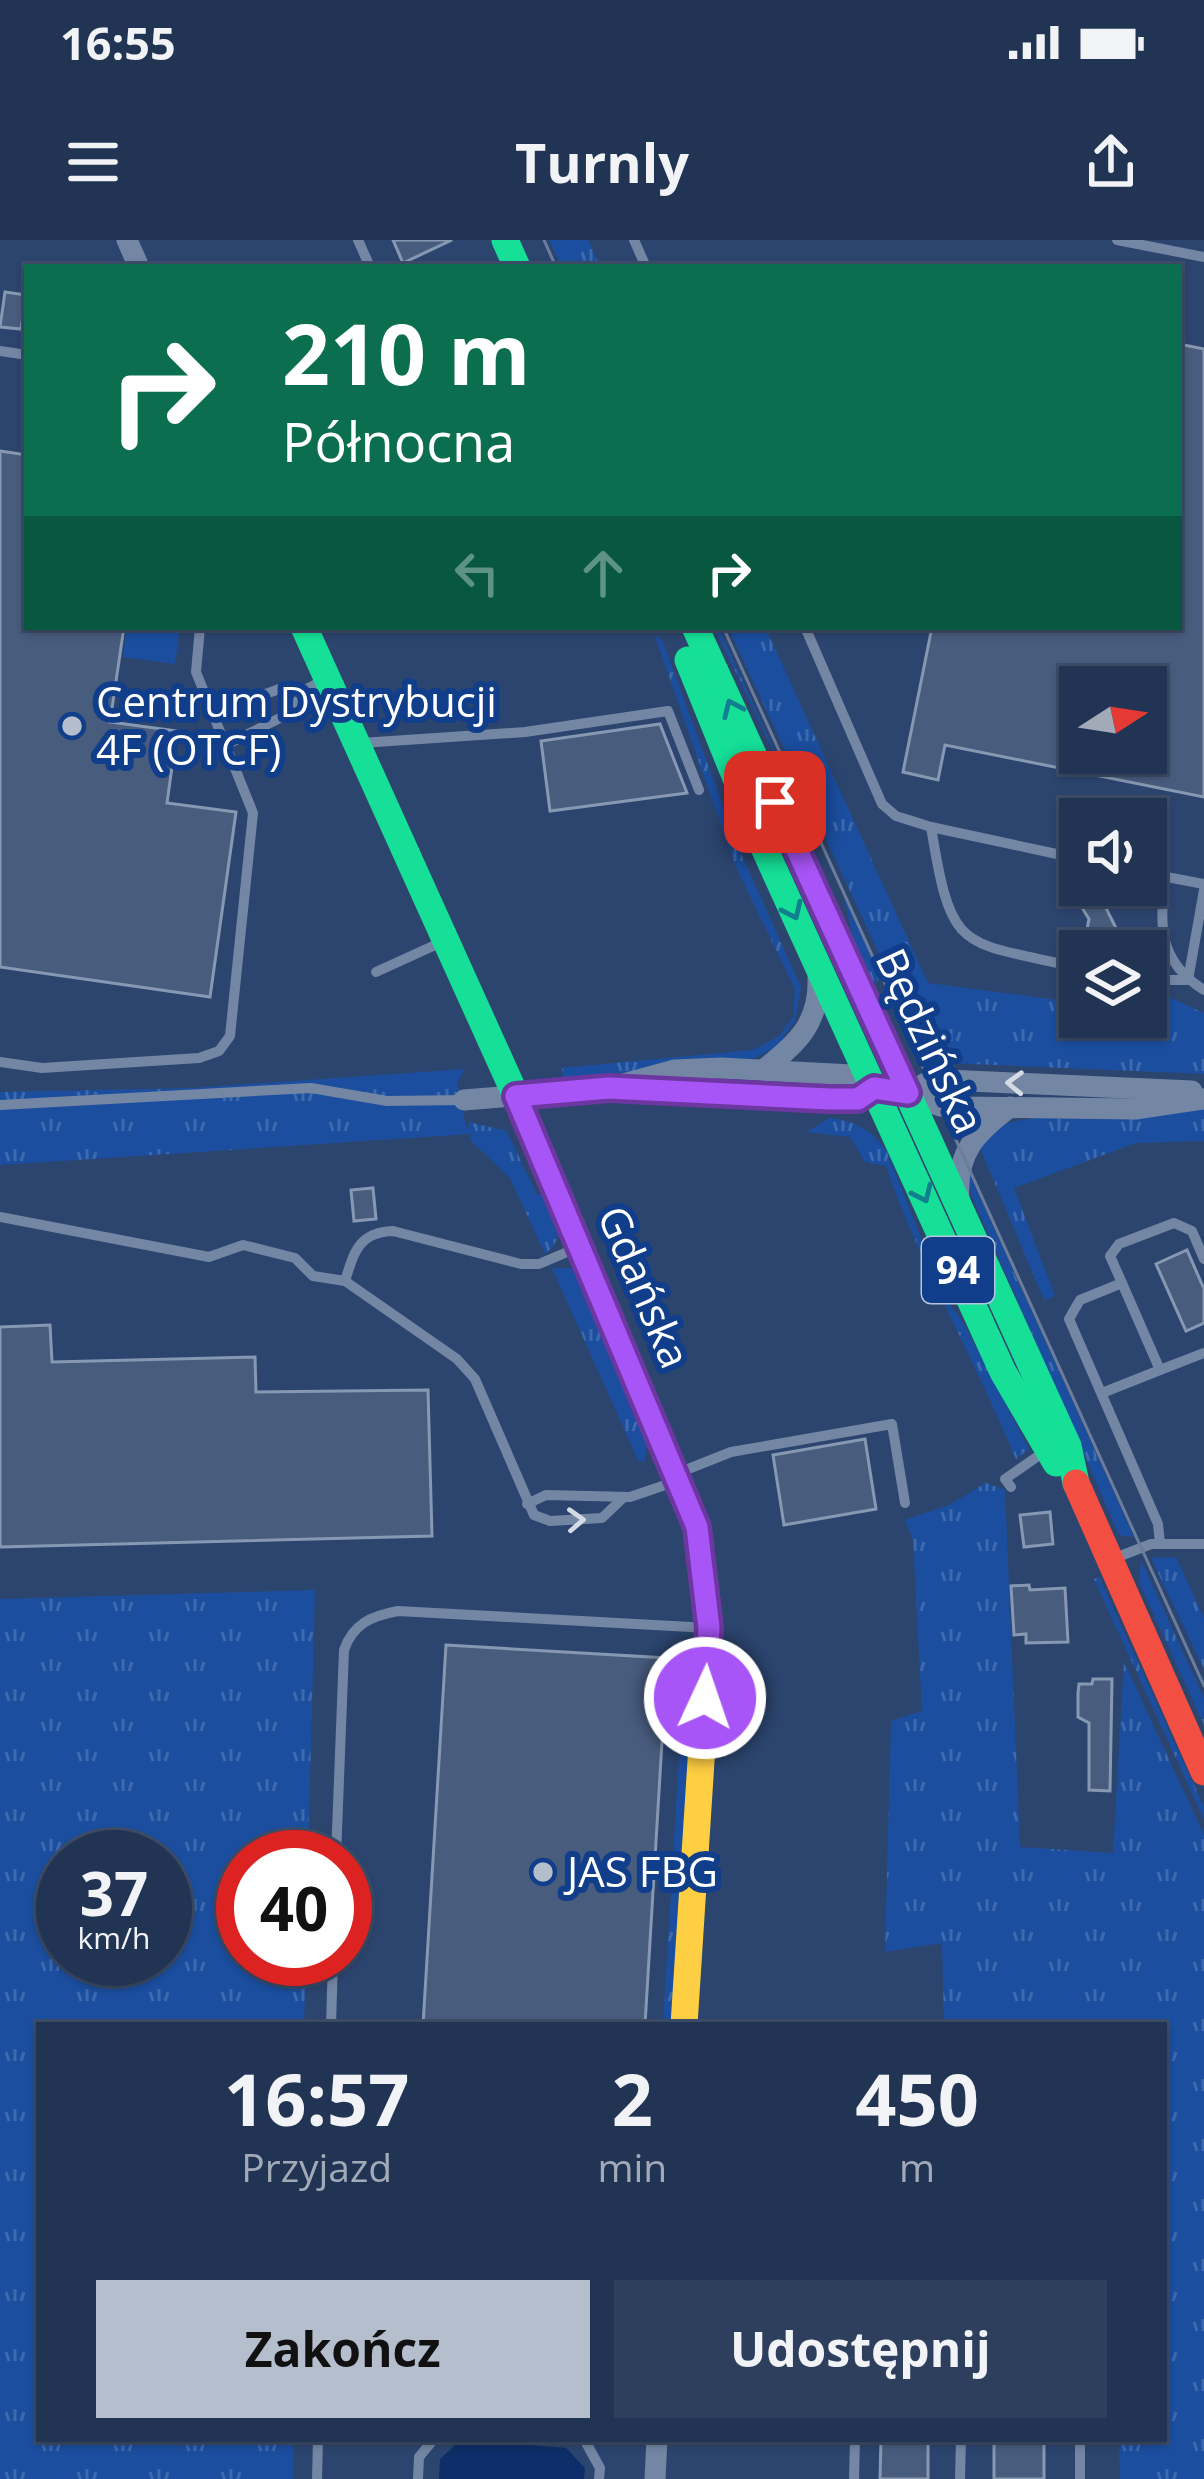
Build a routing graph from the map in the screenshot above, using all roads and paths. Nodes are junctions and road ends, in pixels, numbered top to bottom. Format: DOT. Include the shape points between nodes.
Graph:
graph roads {
  1 [pos="1118,240"];
  2 [pos="1204,257"];
  3 [pos="200,630"];
  4 [pos="305,630"];
  5 [pos="675,630"];
  6 [pos="696,630"];
  7 [pos="806,630"];
  8 [pos="315,685"];
  9 [pos="211,714"];
  10 [pos="357,743"];
  11 [pos="226,745"];
  12 [pos="699,790"];
  13 [pos="931,827"];
  14 [pos="252,853"];
  15 [pos="1059,854"];
  16 [pos="267,857"];
  17 [pos="1167,877"];
  18 [pos="1204,887"];
  19 [pos="1162,906"];
  20 [pos="447,940"];
  21 [pos="1059,963"];
  22 [pos="817,964"];
  23 [pos="376,972"];
  24 [pos="1167,980"];
  25 [pos="1188,980"];
  26 [pos="1204,990"];
  27 [pos="0,1062"];
  28 [pos="763,1070"];
  29 [pos="609,1088"];
  30 [pos="874,1088"];
  31 [pos="908,1093"];
  32 [pos="1204,1095"];
  33 [pos="516,1096"];
  34 [pos="464,1100"];
  35 [pos="0,1105"];
  36 [pos="1011,1107"];
  37 [pos="960,1207"];
  38 [pos="0,1217"];
  39 [pos="581,1246"];
  40 [pos="1204,1259"];
  41 [pos="345,1281"];
  42 [pos="1122,1283"];
  43 [pos="1204,1353"];
  44 [pos="1160,1370"];
  45 [pos="1102,1393"];
  46 [pos="1046,1450"];
  47 [pos="679,1476"];
  48 [pos="1011,1487"];
  49 [pos="1078,1494"];
  50 [pos="623,1498"];
  51 [pos="905,1502"];
  52 [pos="526,1504"];
  53 [pos="1160,1543"];
  54 [pos="1204,1544"];
  55 [pos="1107,1561"];
  56 [pos="709,1628"];
  57 [pos="1204,1772"];
  58 [pos="337,1830"];
  59 [pos="332,1986"];
  60 [pos="331,2022"];
  61 [pos="684,2022"];
  62 [pos="318,2442"];
  63 [pos="432,2442"];
  64 [pos="586,2442"];
  65 [pos="657,2442"];
  66 [pos="855,2442"];
  67 [pos="961,2442"];
  68 [pos="1080,2442"];
  69 [pos="316,2479"];
  70 [pos="418,2479"];
  71 [pos="599,2479"];
  72 [pos="655,2479"];
  73 [pos="854,2479"];
  74 [pos="960,2479"];
  75 [pos="1080,2479"];
  1 -- 2 [label="lane"];
  3 -- 9 [label="lane" via="196,672"];
  4 -- 8 [label="main road, Gdańska"];
  5 -- 22 [label="main road, Będzińska / 94, one-way"];
  31 -- 6 [label="main road, Będzińska / 94, one-way"];
  7 -- 13 [label="lane" via="882,804"];
  8 -- 9 [label="lane"];
  8 -- 10 [label="main road, Gdańska"];
  8 -- 11 [label="lane" via="292,712"];
  9 -- 11 [label="lane"];
  10 -- 12 [label="lane" via="525,732 668,711"];
  10 -- 20 [label="main road, Gdańska"];
  11 -- 14 [label="lane" via="254,814"];
  13 -- 15 [label="lane"];
  13 -- 21 [label="lane" via="943,898 963,933 978,944"];
  14 -- 16 [label="lane"];
  14 -- 27 [label="lane" via="230,1036 219,1051 42,1068"];
  17 -- 18 [label="lane"];
  18 -- 25 [label="lane"];
  19 -- 25 [label="lane" via="1171,963"];
  20 -- 23 [label="lane"];
  20 -- 33 [label="main road, Gdańska"];
  22 -- 28 [label="street" via="818,1010 801,1039"];
  22 -- 30 [label="main road, Będzińska / 94"];
  24 -- 25 [label="lane"];
  25 -- 26 [label="lane"];
  28 -- 29 [label="street" via="675,1070"];
  28 -- 30 [label="street" via="852,1075"];
  29 -- 30 [label="street" via="829,1099 858,1099"];
  29 -- 33 [label="street"];
  30 -- 31 [label="street"];
  30 -- 46 [label="main road, Będzińska / 94, one-way"];
  32 -- 31 [label="street, one-way" via="948,1080"];
  31 -- 36 [label="street" via="940,1106"];
  31 -- 37 [label="main road, Będzińska / 94"];
  32 -- 36 [label="street" via="1135,1109"];
  33 -- 34 [label="street"];
  33 -- 39 [label="main road, Gdańska"];
  34 -- 35 [label="lane" via="387,1101 311,1088"];
  36 -- 37 [label="street" via="971,1136"];
  37 -- 49 [label="main road, Będzińska / 94" via="1067,1446"];
  38 -- 41 [label="lane" via="209,1257 243,1245"];
  39 -- 41 [label="lane" via="521,1264 374,1231 361,1240"];
  39 -- 47 [label="main road, Gdańska"];
  40 -- 42 [label="lane" via="1192,1231 1174,1223 1119,1244 1110,1256"];
  41 -- 52 [label="lane" via="475,1379"];
  42 -- 44 [label="lane"];
  42 -- 45 [label="lane" via="1080,1300 1069,1318"];
  43 -- 44 [label="lane"];
  44 -- 45 [label="lane"];
  45 -- 53 [label="lane"];
  46 -- 48 [label="lane" via="1005,1479"];
  46 -- 49 [label="main road, Będzińska / 94"];
  47 -- 50 [label="lane"];
  47 -- 51 [label="lane" via="731,1452 892,1424"];
  47 -- 56 [label="main road, Gdańska" via="701,1548"];
  49 -- 55 [label="main road, Będzińska / 94"];
  50 -- 52 [label="lane" via="546,1495"];
  52 -- 50 [label="lane, one-way" via="550,1521 584,1520 602,1518"];
  53 -- 54 [label="lane"];
  53 -- 55 [label="lane"];
  55 -- 57 [label="main road, Będzińska / 94"];
  56 -- 58 [label="lane" via="398,1611 366,1621 350,1632 344,1650"];
  56 -- 61 [label="main road, Gdańska"];
  59 -- 60 [label="lane"];
  62 -- 69 [label="lane"];
  63 -- 70 [label="lane" via="419,2457"];
  64 -- 71 [label="lane"];
  65 -- 72 [label="street"];
  66 -- 73 [label="lane"];
  67 -- 74 [label="lane"];
  68 -- 75 [label="lane"];
}
